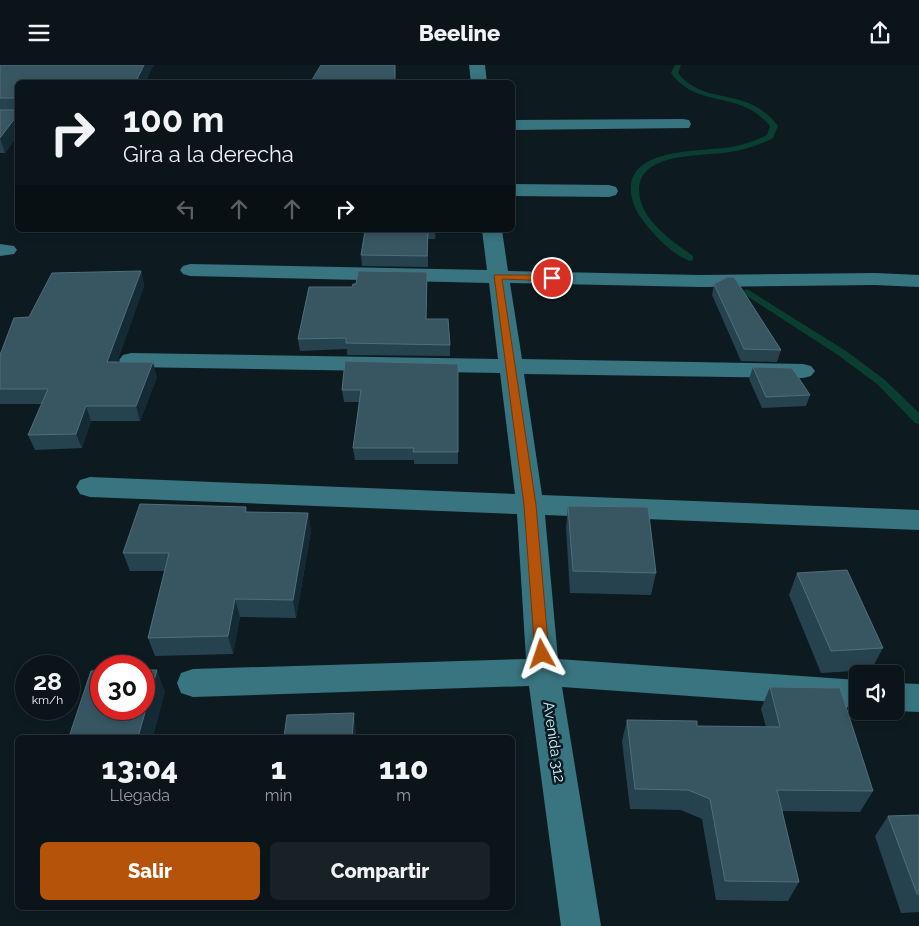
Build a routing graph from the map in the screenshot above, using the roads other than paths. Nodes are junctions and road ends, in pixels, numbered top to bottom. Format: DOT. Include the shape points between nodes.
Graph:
graph roads {
  1 [pos="477,65"];
  2 [pos="479,80"];
  3 [pos="683,124"];
  4 [pos="515,125"];
  5 [pos="515,190"];
  6 [pos="609,191"];
  7 [pos="492,232"];
  8 [pos="190,270"];
  9 [pos="497,277"];
  10 [pos="919,281"];
  11 [pos="131,360"];
  12 [pos="511,366"];
  13 [pos="803,371"];
  14 [pos="90,487"];
  15 [pos="530,505"];
  16 [pos="919,520"];
  17 [pos="544,673"];
  18 [pos="193,683"];
  19 [pos="849,693"];
  20 [pos="904,697"];
  21 [pos="919,698"];
  22 [pos="581,926"];
  1 -- 2 [label="street"];
  3 -- 4 [label="street"];
  5 -- 6 [label="street"];
  7 -- 9 [label="street, Avenida 312"];
  8 -- 9 [label="street"];
  9 -- 10 [label="street"];
  9 -- 12 [label="street, Avenida 312"];
  11 -- 12 [label="street"];
  12 -- 13 [label="street"];
  12 -- 15 [label="street, Avenida 312"];
  14 -- 15 [label="street"];
  15 -- 16 [label="street"];
  15 -- 17 [label="street, Avenida 312"];
  17 -- 18 [label="street"];
  17 -- 19 [label="street"];
  17 -- 22 [label="street, Avenida 312"];
  20 -- 21 [label="street"];
}
